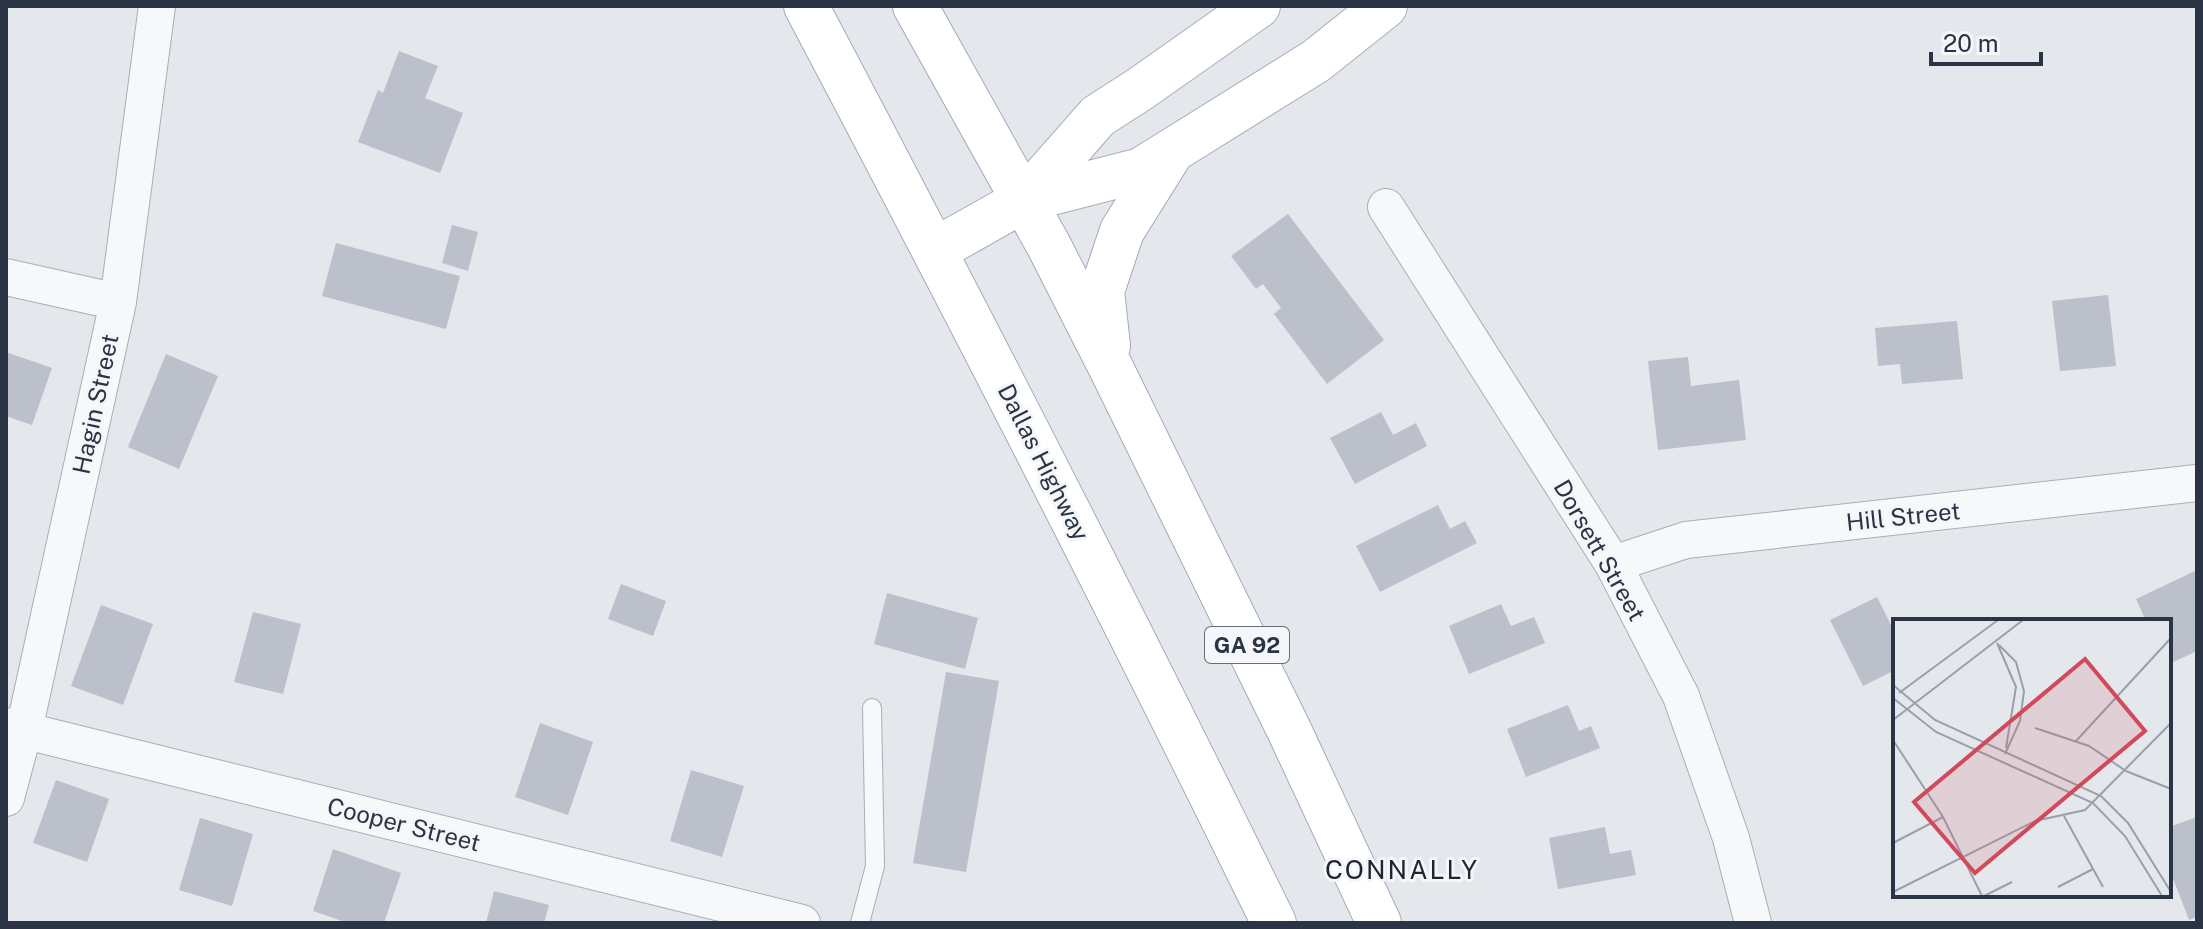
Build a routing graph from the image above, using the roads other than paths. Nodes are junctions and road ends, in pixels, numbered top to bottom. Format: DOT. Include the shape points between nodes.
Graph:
graph roads {
  1 [pos="157,6"];
  2 [pos="806,6"];
  3 [pos="915,6"];
  4 [pos="1258,6"];
  5 [pos="1385,6"];
  6 [pos="1172,151"];
  7 [pos="1024,200"];
  8 [pos="1386,207"];
  9 [pos="935,250"];
  10 [pos="6,277"];
  11 [pos="118,302"];
  12 [pos="1111,368"];
  13 [pos="2197,483"];
  14 [pos="1613,564"];
  15 [pos="872,708"];
  16 [pos="15,728"];
  17 [pos="6,798"];
  18 [pos="802,923"];
  19 [pos="860,923"];
  20 [pos="1274,923"];
  21 [pos="1379,923"];
  22 [pos="1753,923"];
  1 -- 11 [label="street, Hagin Street"];
  2 -- 9 [label="main road, Dallas Highway"];
  3 -- 7 [label="main road, GA 92"];
  4 -- 7 [label="main road" via="1098,116"];
  5 -- 6 [label="main road" via="1316,61"];
  6 -- 7 [label="main road" via="1141,170"];
  6 -- 12 [label="main road" via="1122,231 1102,291"];
  7 -- 9 [label="main road"];
  7 -- 12 [label="main road, GA 92"];
  8 -- 14 [label="street, Dorsett Street"];
  9 -- 20 [label="main road, Dallas Highway"];
  10 -- 11 [label="street"];
  11 -- 16 [label="street, Hagin Street"];
  12 -- 21 [label="main road, GA 92"];
  13 -- 14 [label="street, Hill Street" via="1686,540"];
  14 -- 22 [label="street, Dorsett Street" via="1681,696 1731,838"];
  15 -- 19 [label="lane" via="875,866"];
  16 -- 17 [label="street, Hagin Street"];
  16 -- 18 [label="street, Cooper Street"];
}
